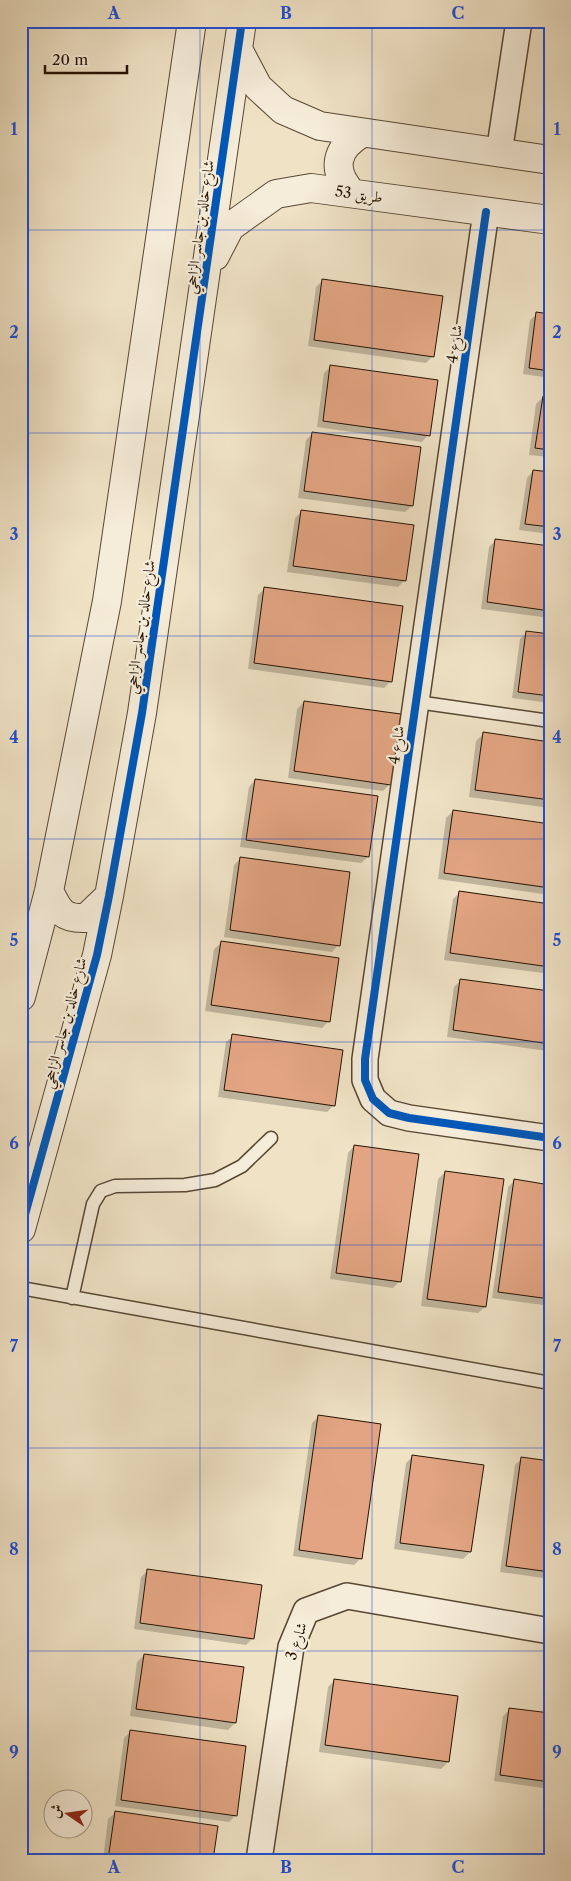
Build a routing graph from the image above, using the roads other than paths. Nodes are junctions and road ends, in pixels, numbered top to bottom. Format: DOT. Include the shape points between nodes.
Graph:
graph roads {
  1 [pos="192,21"];
  2 [pos="242,21"];
  3 [pos="519,21"];
  4 [pos="239,51"];
  5 [pos="362,133"];
  6 [pos="500,153"];
  7 [pos="550,160"];
  8 [pos="352,193"];
  9 [pos="486,212"];
  10 [pos="550,220"];
  11 [pos="206,273"];
  12 [pos="417,702"];
  13 [pos="550,721"];
  14 [pos="49,891"];
  15 [pos="109,896"];
  16 [pos="21,998"];
  17 [pos="271,1138"];
  18 [pos="550,1138"];
  19 [pos="21,1229"];
  20 [pos="21,1288"];
  21 [pos="72,1298"];
  22 [pos="550,1383"];
  23 [pos="550,1631"];
  24 [pos="259,1860"];
  1 -- 14 [label="street" via="107,601"];
  2 -- 4 [label="street, شارع خالد بن جاسر الراجحي"];
  3 -- 6 [label="street"];
  4 -- 5 [label="street" via="258,87 283,110 320,126"];
  4 -- 11 [label="street, شارع خالد بن جاسر الراجحي"];
  5 -- 6 [label="street"];
  5 -- 8 [label="street" via="349,141 341,153 338,168 342,182"];
  6 -- 7 [label="street"];
  8 -- 9 [label="street, طريق 53"];
  8 -- 11 [label="street, طريق 53" via="311,188 276,194 230,227"];
  9 -- 10 [label="street, طريق 53"];
  9 -- 12 [label="street, شارع 4"];
  11 -- 15 [label="street, شارع خالد بن جاسر الراجحي" via="142,712"];
  12 -- 13 [label="lane"];
  12 -- 18 [label="street, شارع 4" via="365,1059 365,1080 373,1099 389,1112 408,1118"];
  14 -- 15 [label="street" via="59,911 72,918 86,918"];
  14 -- 16 [label="street"];
  15 -- 19 [label="street, شارع خالد بن جاسر الراجحي" via="97,954"];
  17 -- 21 [label="lane" via="242,1166 215,1180 185,1185 115,1186 101,1191 93,1204"];
  20 -- 21 [label="lane"];
  21 -- 22 [label="lane"];
  23 -- 24 [label="street, شارع 3" via="348,1596 306,1611 291,1647"];
}
